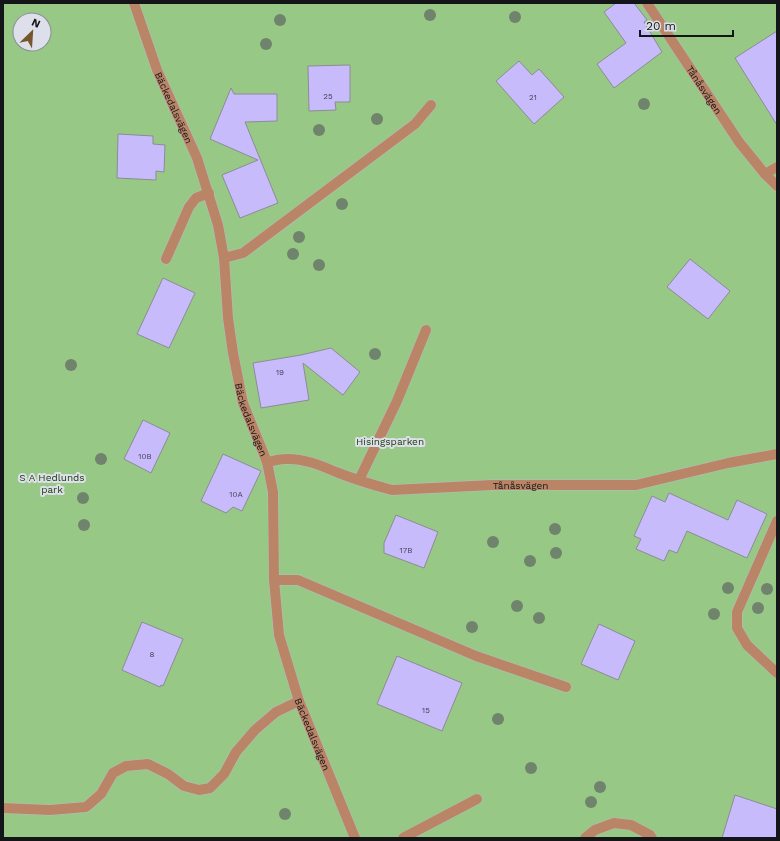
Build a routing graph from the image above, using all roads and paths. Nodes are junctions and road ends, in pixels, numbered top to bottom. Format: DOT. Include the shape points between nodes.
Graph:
graph roads {
  1 [pos="134,3"];
  2 [pos="647,3"];
  3 [pos="431,105"];
  4 [pos="777,167"];
  5 [pos="766,174"];
  6 [pos="777,186"];
  7 [pos="209,193"];
  8 [pos="224,258"];
  9 [pos="166,259"];
  10 [pos="426,330"];
  11 [pos="777,454"];
  12 [pos="267,462"];
  13 [pos="359,480"];
  14 [pos="777,521"];
  15 [pos="274,580"];
  16 [pos="777,673"];
  17 [pos="566,688"];
  18 [pos="299,701"];
  19 [pos="477,799"];
  20 [pos="3,808"];
  21 [pos="356,838"];
  22 [pos="403,838"];
  23 [pos="585,838"];
  24 [pos="652,838"];
  1 -- 7 [label="street, Bäckedalsvägen" via="157,70 198,158"];
  2 -- 5 [label="street, Tånåsvägen" via="739,142"];
  3 -- 8 [label="street" via="414,124 243,253"];
  4 -- 5 [label="street"];
  5 -- 6 [label="street, Tånåsvägen"];
  7 -- 8 [label="street, Bäckedalsvägen"];
  7 -- 9 [label="street" via="196,198 189,207"];
  8 -- 12 [label="street, Bäckedalsvägen" via="228,318 243,403"];
  10 -- 13 [label="street" via="397,401"];
  11 -- 13 [label="street, Tånåsvägen" via="728,462 636,485 492,485 392,490"];
  12 -- 13 [label="street, Tånåsvägen" via="303,460"];
  12 -- 15 [label="street, Bäckedalsvägen" via="273,492"];
  14 -- 16 [label="street" via="737,612 738,628 747,645"];
  15 -- 17 [label="street" via="298,580 476,656"];
  15 -- 18 [label="street, Bäckedalsvägen" via="279,635"];
  18 -- 20 [label="street" via="276,712 256,730 236,752 224,774 210,788 199,790 184,786 148,764 126,766 113,773 101,794 86,807 50,810"];
  18 -- 21 [label="street, Bäckedalsvägen"];
  19 -- 22 [label="street"];
  23 -- 24 [label="street" via="594,830 614,823 631,825"];
}
